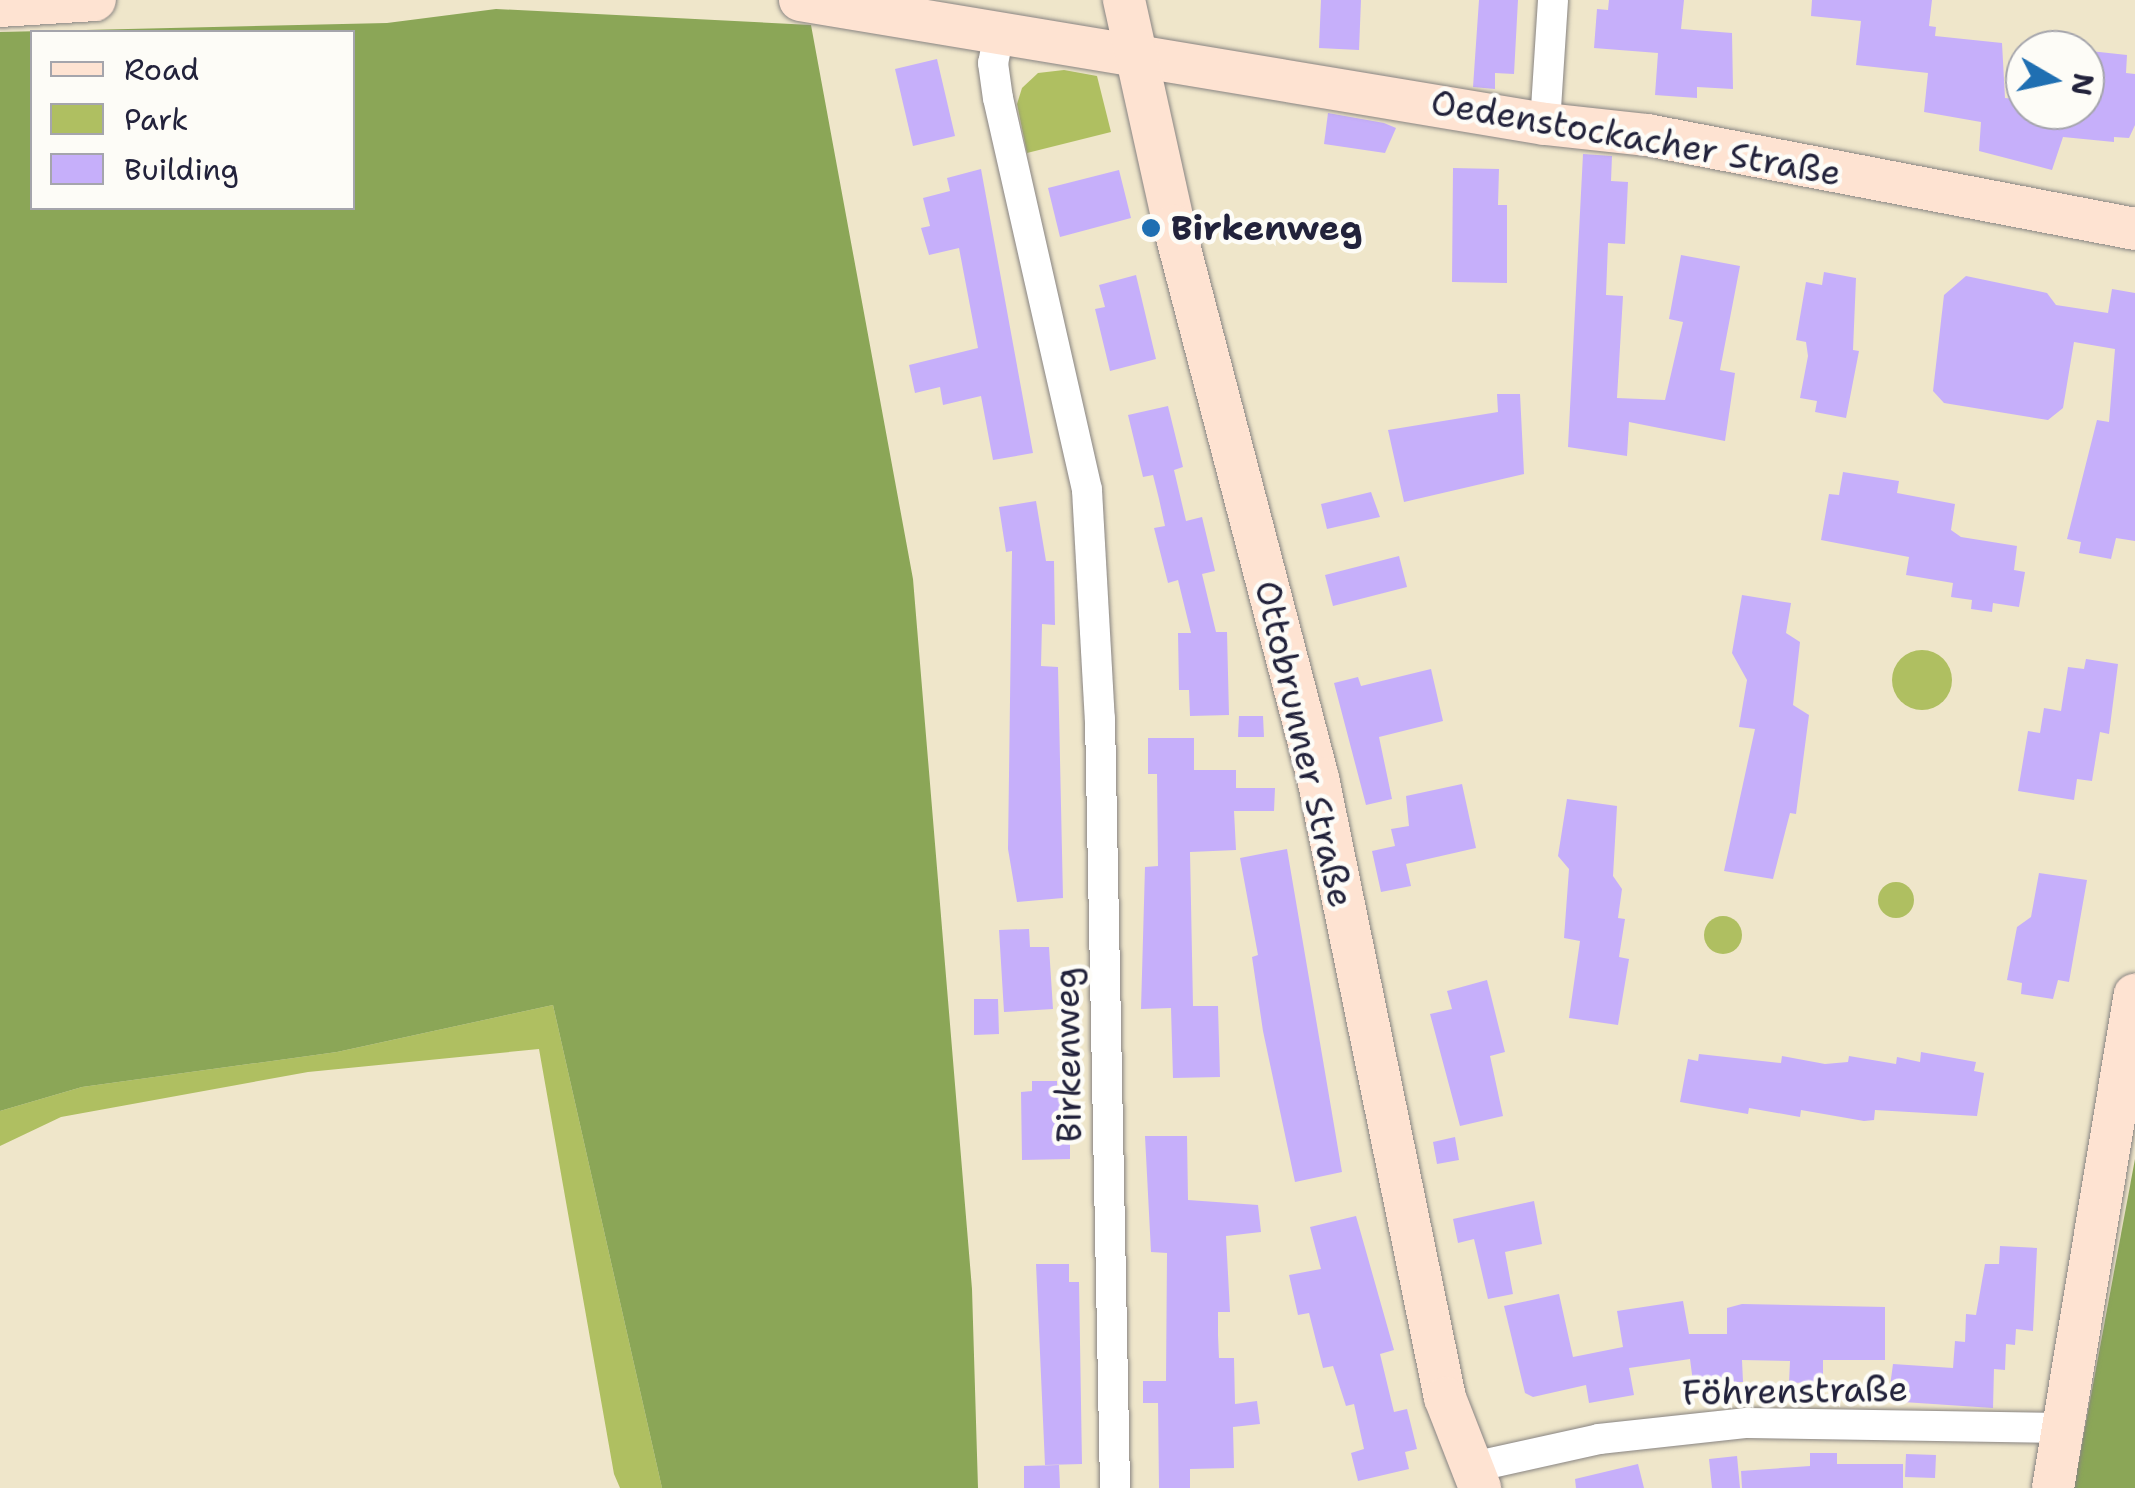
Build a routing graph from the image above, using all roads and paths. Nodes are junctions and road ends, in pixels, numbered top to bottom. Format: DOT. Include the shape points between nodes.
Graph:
graph roads {
  1 [pos="95,0"];
  2 [pos="800,0"];
  3 [pos="1124,0"];
  4 [pos="1553,0"];
  5 [pos="0,6"];
  6 [pos="999,32"];
  7 [pos="1135,56"];
  8 [pos="1545,124"];
  9 [pos="2135,229"];
  10 [pos="2135,996"];
  11 [pos="2063,1428"];
  12 [pos="1476,1478"];
  13 [pos="1115,1488"];
  14 [pos="2053,1488"];
  1 -- 5 [label="street"];
  2 -- 6 [label="street, Oedenstockacher Straße"];
  3 -- 7 [label="street, Ottobrunner Straße"];
  4 -- 8 [label="street"];
  6 -- 7 [label="street, Oedenstockacher Straße"];
  6 -- 13 [label="street, Birkenweg" via="993,63 998,98 1087,490 1100,719"];
  7 -- 8 [label="street, Oedenstockacher Straße"];
  7 -- 12 [label="street, Ottobrunner Straße" via="1318,778 1445,1398"];
  8 -- 9 [label="street, Oedenstockacher Straße" via="1663,138"];
  10 -- 11 [label="street"];
  11 -- 12 [label="street, Föhrenstraße" via="1747,1423 1599,1438"];
  11 -- 14 [label="street"];
}
